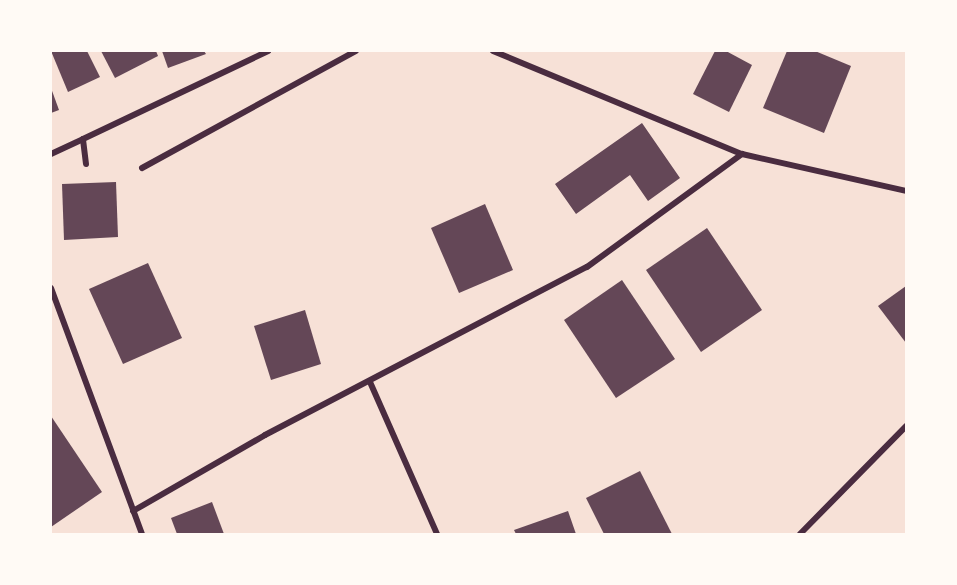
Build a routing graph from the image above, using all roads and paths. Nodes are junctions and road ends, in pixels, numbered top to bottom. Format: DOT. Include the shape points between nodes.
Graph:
graph roads {
  1 [pos="268,51"];
  2 [pos="356,51"];
  3 [pos="493,51"];
  4 [pos="83,139"];
  5 [pos="51,154"];
  6 [pos="742,154"];
  7 [pos="86,164"];
  8 [pos="142,168"];
  9 [pos="906,191"];
  10 [pos="51,288"];
  11 [pos="370,382"];
  12 [pos="906,426"];
  13 [pos="133,511"];
  14 [pos="142,534"];
  15 [pos="437,534"];
  16 [pos="800,534"];
  1 -- 4 [label="street"];
  2 -- 8 [label="street"];
  3 -- 6 [label="street"];
  4 -- 5 [label="street"];
  4 -- 7 [label="street"];
  6 -- 9 [label="street"];
  6 -- 11 [label="street" via="588,267"];
  10 -- 13 [label="street"];
  11 -- 13 [label="street" via="265,435"];
  11 -- 15 [label="street"];
  12 -- 16 [label="street"];
  13 -- 14 [label="street"];
}
